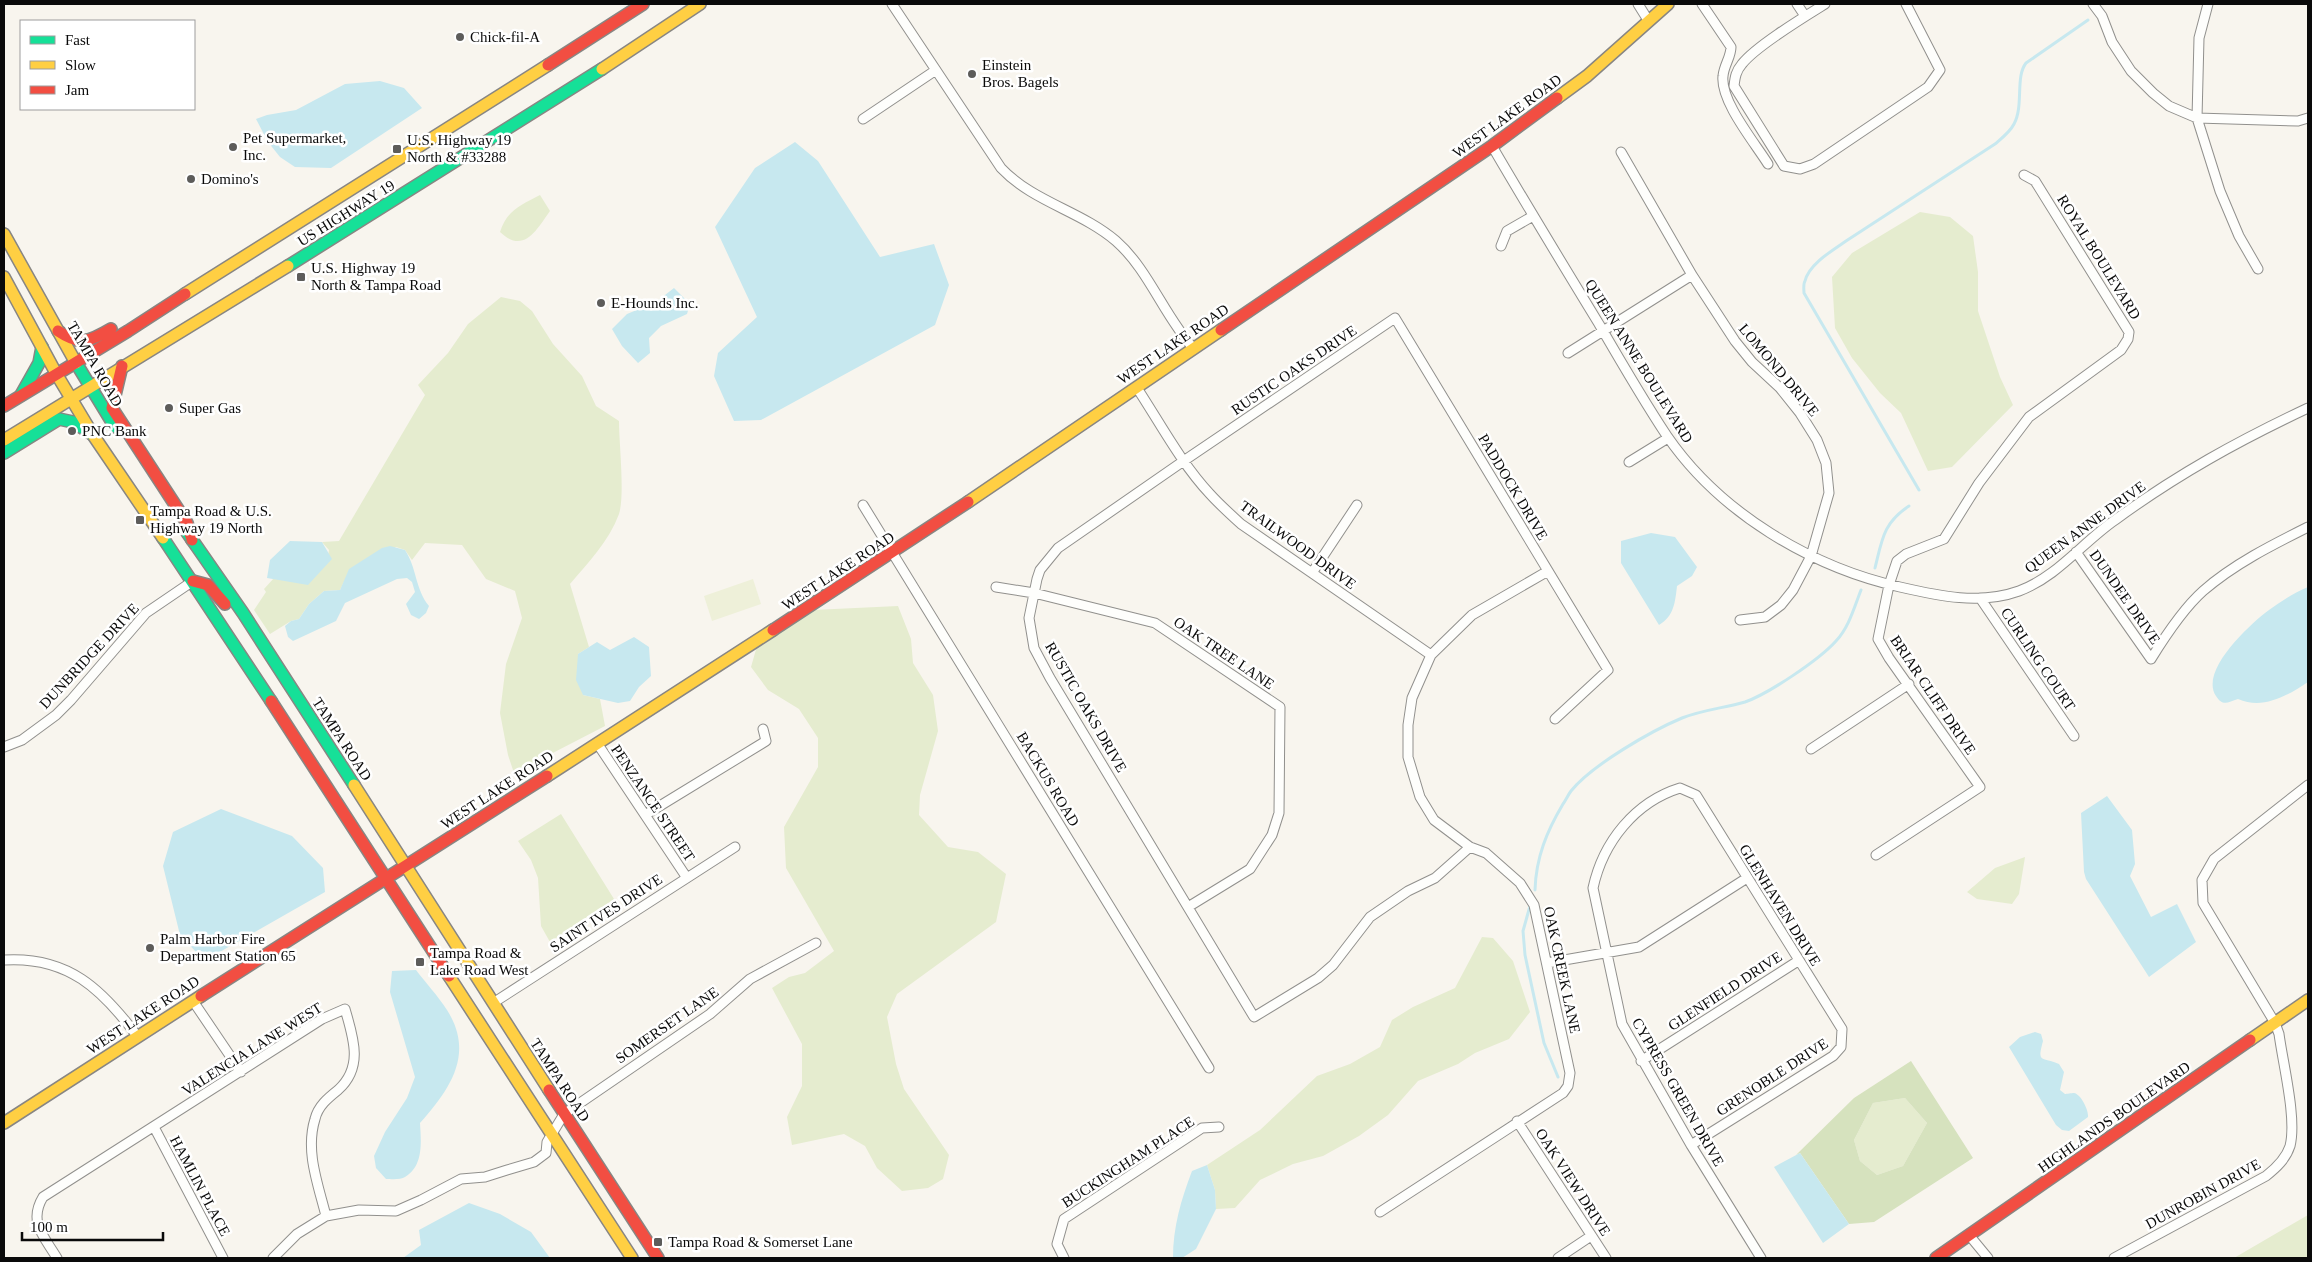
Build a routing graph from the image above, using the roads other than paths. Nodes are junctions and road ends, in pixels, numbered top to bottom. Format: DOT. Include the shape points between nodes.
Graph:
graph roads {
  1 [pos="643,4"];
  2 [pos="700,4"];
  3 [pos="892,4"];
  4 [pos="1638,4"];
  5 [pos="1668,4"];
  6 [pos="1702,4"];
  7 [pos="1796,4"];
  8 [pos="1825,4"];
  9 [pos="1906,4"];
  10 [pos="2093,4"];
  11 [pos="2208,4"];
  12 [pos="1805,16"];
  13 [pos="1648,20"];
  14 [pos="936,70"];
  15 [pos="2197,118"];
  16 [pos="2308,118"];
  17 [pos="862,120"];
  18 [pos="1492,146"];
  19 [pos="1621,152"];
  20 [pos="1768,164"];
  21 [pos="2024,175"];
  22 [pos="1533,216"];
  23 [pos="4,234"];
  24 [pos="1501,246"];
  25 [pos="2258,269"];
  26 [pos="1692,275"];
  27 [pos="4,277"];
  28 [pos="201,282"];
  29 [pos="1395,318"];
  30 [pos="58,331"];
  31 [pos="1603,331"];
  32 [pos="42,347"];
  33 [pos="1194,349"];
  34 [pos="1568,353"];
  35 [pos="76,363"];
  36 [pos="122,366"];
  37 [pos="57,375"];
  38 [pos="89,386"];
  39 [pos="1136,388"];
  40 [pos="21,395"];
  41 [pos="70,398"];
  42 [pos="4,406"];
  43 [pos="2308,408"];
  44 [pos="93,435"];
  45 [pos="1668,438"];
  46 [pos="4,440"];
  47 [pos="4,453"];
  48 [pos="1185,460"];
  49 [pos="1628,462"];
  50 [pos="863,505"];
  51 [pos="1357,505"];
  52 [pos="2308,526"];
  53 [pos="192,540"];
  54 [pos="2076,552"];
  55 [pos="893,553"];
  56 [pos="1811,556"];
  57 [pos="1548,571"];
  58 [pos="1312,573"];
  59 [pos="193,581"];
  60 [pos="1889,585"];
  61 [pos="996,587"];
  62 [pos="1034,593"];
  63 [pos="1980,598"];
  64 [pos="1740,620"];
  65 [pos="267,651"];
  66 [pos="1430,655"];
  67 [pos="1909,684"];
  68 [pos="1555,719"];
  69 [pos="764,729"];
  70 [pos="2074,736"];
  71 [pos="597,743"];
  72 [pos="4,747"];
  73 [pos="1811,749"];
  74 [pos="2308,785"];
  75 [pos="1680,788"];
  76 [pos="645,815"];
  77 [pos="735,847"];
  78 [pos="1470,847"];
  79 [pos="1876,855"];
  80 [pos="407,866"];
  81 [pos="387,878"];
  82 [pos="687,878"];
  83 [pos="1747,878"];
  84 [pos="1188,907"];
  85 [pos="816,943"];
  86 [pos="1607,952"];
  87 [pos="4,960"];
  88 [pos="1798,961"];
  89 [pos="1546,963"];
  90 [pos="2308,1000"];
  91 [pos="193,1001"];
  92 [pos="493,1003"];
  93 [pos="2276,1023"];
  94 [pos="138,1037"];
  95 [pos="1841,1047"];
  96 [pos="1641,1061"];
  97 [pos="1208,1068"];
  98 [pos="241,1072"];
  99 [pos="564,1114"];
  100 [pos="1517,1121"];
  101 [pos="4,1123"];
  102 [pos="154,1127"];
  103 [pos="1219,1127"];
  104 [pos="549,1138"];
  105 [pos="1691,1145"];
  106 [pos="1380,1212"];
  107 [pos="326,1216"];
  108 [pos="1970,1235"];
  109 [pos="1592,1236"];
  110 [pos="57,1258"];
  111 [pos="223,1258"];
  112 [pos="273,1258"];
  113 [pos="632,1258"];
  114 [pos="658,1258"];
  115 [pos="1064,1258"];
  116 [pos="1558,1258"];
  117 [pos="1606,1258"];
  118 [pos="1761,1258"];
  119 [pos="1936,1258"];
  120 [pos="1988,1258"];
  121 [pos="2114,1258"];
  1 -- 28 [label="main road, US HIGHWAY 19"];
  2 -- 36 [label="main road, US HIGHWAY 19" via="492,140"];
  3 -- 14 [label="street"];
  4 -- 13 [label="street"];
  5 -- 13 [label="main road, WEST LAKE ROAD"];
  6 -- 20 [label="street" via="1731,46 1723,76 1726,94"];
  7 -- 12 [label="street"];
  8 -- 12 [label="street"];
  9 -- 12 [label="street" via="1940,70 1928,87 1814,164 1800,169 1780,162 1734,86 1735,74 1742,63"];
  10 -- 15 [label="street" via="2131,71 2169,106"];
  11 -- 15 [label="street" via="2199,38"];
  13 -- 18 [label="main road, WEST LAKE ROAD" via="1587,76"];
  14 -- 17 [label="street"];
  14 -- 33 [label="street" via="1005,172 1028,190 1097,227 1117,242"];
  15 -- 16 [label="street"];
  15 -- 25 [label="street" via="2220,191"];
  18 -- 22 [label="street, QUEEN ANNE BOULEVARD"];
  18 -- 33 [label="main road, WEST LAKE ROAD"];
  19 -- 26 [label="street, LOMOND DRIVE"];
  21 -- 60 [label="street, ROYAL BOULEVARD" via="2035,181 2061,220 2129,332 2128,340 2122,350 2029,417 1979,483 1948,535 1939,542 1901,557"];
  22 -- 24 [label="street" via="1508,231"];
  22 -- 31 [label="street, QUEEN ANNE BOULEVARD"];
  23 -- 30 [label="main road, TAMPA ROAD"];
  26 -- 31 [label="street"];
  26 -- 56 [label="street, LOMOND DRIVE" via="1735,341 1780,388 1817,440 1830,486"];
  27 -- 32 [label="main road"];
  28 -- 30 [label="main road" via="166,295 87,342 78,342"];
  28 -- 35 [label="main road, US HIGHWAY 19"];
  29 -- 48 [label="street, RUSTIC OAKS DRIVE"];
  29 -- 57 [label="street, PADDOCK DRIVE"];
  30 -- 35 [label="main road, TAMPA ROAD"];
  31 -- 34 [label="street"];
  31 -- 45 [label="street, QUEEN ANNE BOULEVARD"];
  32 -- 37 [label="main road"];
  32 -- 40 [label="main road" via="39,363"];
  33 -- 39 [label="main road, WEST LAKE ROAD"];
  35 -- 37 [label="main road, US HIGHWAY 19"];
  35 -- 38 [label="main road, TAMPA ROAD"];
  36 -- 38 [label="main road, US HIGHWAY 19"];
  36 -- 53 [label="main road" via="122,375 111,399 112,408 188,523"];
  37 -- 40 [label="main road, US HIGHWAY 19"];
  37 -- 41 [label="main road"];
  38 -- 41 [label="main road, US HIGHWAY 19"];
  38 -- 53 [label="main road, TAMPA ROAD"];
  39 -- 48 [label="street, TRAILWOOD DRIVE"];
  39 -- 55 [label="main road, WEST LAKE ROAD"];
  40 -- 42 [label="main road, US HIGHWAY 19"];
  41 -- 44 [label="main road"];
  41 -- 46 [label="main road, US HIGHWAY 19"];
  43 -- 54 [label="street, QUEEN ANNE DRIVE" via="2251,434 2196,465 2112,521"];
  44 -- 47 [label="main road" via="80,424 59,419"];
  44 -- 59 [label="main road"];
  45 -- 49 [label="street"];
  45 -- 56 [label="street, QUEEN ANNE BOULEVARD" via="1718,493 1746,517"];
  48 -- 58 [label="street, TRAILWOOD DRIVE" via="1208,492 1241,524"];
  48 -- 62 [label="street, RUSTIC OAKS DRIVE" via="1058,548 1040,570"];
  50 -- 55 [label="street, BACKUS ROAD"];
  51 -- 58 [label="street"];
  52 -- 54 [label="street, DUNDEE DRIVE" via="2260,551 2203,592 2151,658"];
  53 -- 65 [label="main road, TAMPA ROAD"];
  54 -- 63 [label="street, QUEEN ANNE DRIVE" via="2044,578 2018,591"];
  55 -- 71 [label="main road, WEST LAKE ROAD"];
  55 -- 97 [label="street, BACKUS ROAD"];
  56 -- 60 [label="street, QUEEN ANNE BOULEVARD"];
  56 -- 64 [label="street, LOMOND DRIVE" via="1781,605 1765,617"];
  57 -- 66 [label="street, OAK CREEK LANE" via="1472,615"];
  57 -- 68 [label="street, PADDOCK DRIVE" via="1608,670"];
  58 -- 66 [label="street, TRAILWOOD DRIVE"];
  59 -- 65 [label="main road" via="202,581 216,591 240,627"];
  59 -- 72 [label="street, DUNBRIDGE DRIVE" via="146,613 56,716 22,740"];
  59 -- 81 [label="main road"];
  60 -- 63 [label="street, QUEEN ANNE DRIVE" via="1942,597"];
  60 -- 67 [label="street, BRIAR CLIFF DRIVE" via="1878,639"];
  61 -- 62 [label="street"];
  62 -- 84 [label="street, RUSTIC OAKS DRIVE" via="1029,618 1034,648"];
  62 -- 84 [label="street, OAK TREE LANE" via="1155,623 1280,707 1279,813 1272,835 1250,868"];
  63 -- 70 [label="street, CURLING COURT"];
  65 -- 80 [label="main road, TAMPA ROAD"];
  66 -- 78 [label="street, OAK CREEK LANE" via="1412,698 1408,757 1420,797 1434,820"];
  67 -- 73 [label="street"];
  67 -- 79 [label="street, BRIAR CLIFF DRIVE" via="1980,787"];
  69 -- 76 [label="street" via="766,741"];
  71 -- 76 [label="street, PENZANCE STREET"];
  71 -- 80 [label="main road, WEST LAKE ROAD"];
  74 -- 93 [label="street" via="2214,859 2201,887 2207,910"];
  75 -- 83 [label="street, GLENHAVEN DRIVE" via="1696,795"];
  75 -- 86 [label="street, CYPRESS GREEN DRIVE" via="1634,814 1620,829 1597,868 1593,888"];
  76 -- 82 [label="street, PENZANCE STREET"];
  77 -- 82 [label="street, SAINT IVES DRIVE"];
  78 -- 84 [label="street, RUSTIC OAKS DRIVE" via="1434,878 1370,917 1318,978 1254,1017"];
  78 -- 89 [label="street, OAK CREEK LANE" via="1486,854 1520,883 1534,905"];
  80 -- 81 [label="main road, WEST LAKE ROAD"];
  80 -- 92 [label="main road, TAMPA ROAD"];
  81 -- 91 [label="main road, WEST LAKE ROAD"];
  81 -- 104 [label="main road"];
  82 -- 92 [label="street, SAINT IVES DRIVE"];
  83 -- 86 [label="street" via="1639,947"];
  83 -- 88 [label="street, GLENHAVEN DRIVE"];
  85 -- 99 [label="street, SOMERSET LANE" via="750,979 710,1014"];
  86 -- 89 [label="street"];
  86 -- 96 [label="street, CYPRESS GREEN DRIVE" via="1622,1024"];
  87 -- 94 [label="street" via="51,963 94,986 113,1004"];
  88 -- 95 [label="street, GLENHAVEN DRIVE" via="1842,1029"];
  88 -- 96 [label="street, GLENFIELD DRIVE"];
  89 -- 100 [label="street, OAK CREEK LANE" via="1570,1073 1568,1086 1563,1093"];
  90 -- 93 [label="main road, HIGHLANDS BOULEVARD"];
  91 -- 94 [label="main road, WEST LAKE ROAD"];
  91 -- 98 [label="street"];
  92 -- 99 [label="main road, TAMPA ROAD"];
  93 -- 108 [label="main road, HIGHLANDS BOULEVARD"];
  93 -- 121 [label="street, DUNROBIN DRIVE" via="2292,1127 2290,1147 2283,1160 2266,1176"];
  94 -- 101 [label="main road, WEST LAKE ROAD"];
  95 -- 105 [label="street, GRENOBLE DRIVE" via="1833,1056"];
  96 -- 105 [label="street, CYPRESS GREEN DRIVE"];
  98 -- 102 [label="street, VALENCIA LANE WEST"];
  98 -- 107 [label="street, VALENCIA LANE WEST" via="322,1019 345,1009 356,1046 356,1063 343,1085 322,1103 311,1133 311,1155"];
  99 -- 104 [label="street, SOMERSET LANE"];
  99 -- 114 [label="main road, TAMPA ROAD"];
  100 -- 106 [label="street, OAK CREEK LANE"];
  100 -- 109 [label="street, OAK VIEW DRIVE"];
  102 -- 110 [label="street, VALENCIA LANE WEST" via="43,1198 36,1210 38,1225"];
  102 -- 111 [label="street, HAMLIN PLACE"];
  103 -- 115 [label="street, BUCKINGHAM PLACE" via="1202,1128 1064,1220 1057,1244"];
  104 -- 107 [label="street, SOMERSET LANE" via="546,1153 534,1162 485,1177 461,1179 396,1211 359,1210"];
  104 -- 113 [label="main road"];
  105 -- 118 [label="street, CYPRESS GREEN DRIVE"];
  107 -- 112 [label="street" via="296,1234"];
  108 -- 119 [label="main road, HIGHLANDS BOULEVARD"];
  108 -- 120 [label="street"];
  109 -- 116 [label="street"];
  109 -- 117 [label="street, OAK VIEW DRIVE"];
}
